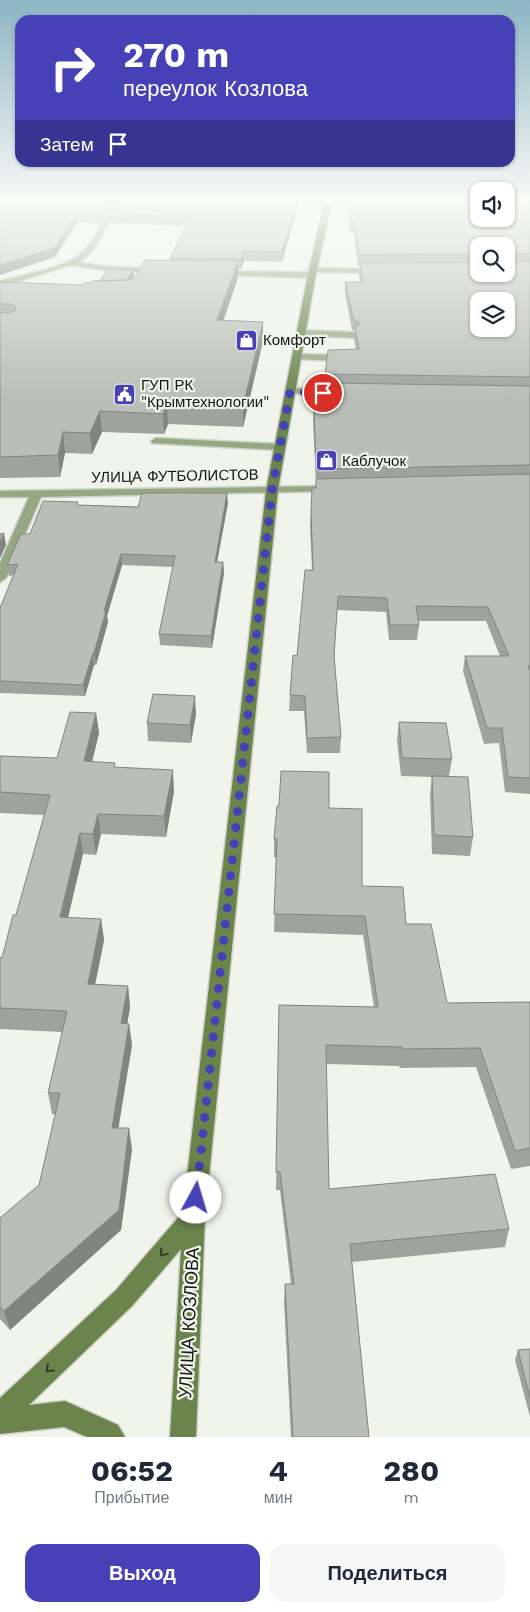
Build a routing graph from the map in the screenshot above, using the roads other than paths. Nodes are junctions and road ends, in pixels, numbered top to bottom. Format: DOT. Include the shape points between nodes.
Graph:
graph roads {
  1 [pos="63,265"];
  2 [pos="85,265"];
  3 [pos="315,265"];
  4 [pos="390,270"];
  5 [pos="164,271"];
  6 [pos="212,273"];
  7 [pos="313,273"];
  8 [pos="0,284"];
  9 [pos="301,333"];
  10 [pos="353,335"];
  11 [pos="297,357"];
  12 [pos="339,358"];
  13 [pos="290,392"];
  14 [pos="353,393"];
  15 [pos="156,441"];
  16 [pos="280,447"];
  17 [pos="345,488"];
  18 [pos="272,490"];
  19 [pos="0,494"];
  20 [pos="36,494"];
  21 [pos="0,578"];
  22 [pos="194,1216"];
  23 [pos="0,1415"];
  24 [pos="0,1420"];
  25 [pos="112,1437"];
  26 [pos="183,1437"];
  1 -- 8 [label="street"];
  2 -- 5 [label="street" via="142,274"];
  3 -- 7 [label="main road, УЛИЦА КОЗЛОВА"];
  4 -- 7 [label="street"];
  6 -- 7 [label="street"];
  7 -- 9 [label="main road, УЛИЦА КОЗЛОВА"];
  9 -- 10 [label="street"];
  9 -- 11 [label="main road, УЛИЦА КОЗЛОВА"];
  11 -- 12 [label="street"];
  11 -- 13 [label="main road, УЛИЦА КОЗЛОВА"];
  13 -- 14 [label="street"];
  13 -- 16 [label="main road, УЛИЦА КОЗЛОВА"];
  15 -- 16 [label="street"];
  16 -- 18 [label="main road, УЛИЦА КОЗЛОВА"];
  17 -- 18 [label="street, УЛИЦА ФУТБОЛИСТОВ"];
  18 -- 20 [label="street, УЛИЦА ФУТБОЛИСТОВ"];
  18 -- 22 [label="main road, УЛИЦА КОЗЛОВА"];
  19 -- 20 [label="street, УЛИЦА ФУТБОЛИСТОВ"];
  20 -- 21 [label="street"];
  22 -- 23 [label="main road, one-way" via="124,1298"];
  22 -- 26 [label="main road, УЛИЦА КОЗЛОВА"];
  24 -- 25 [label="main road" via="65,1414"];
}
